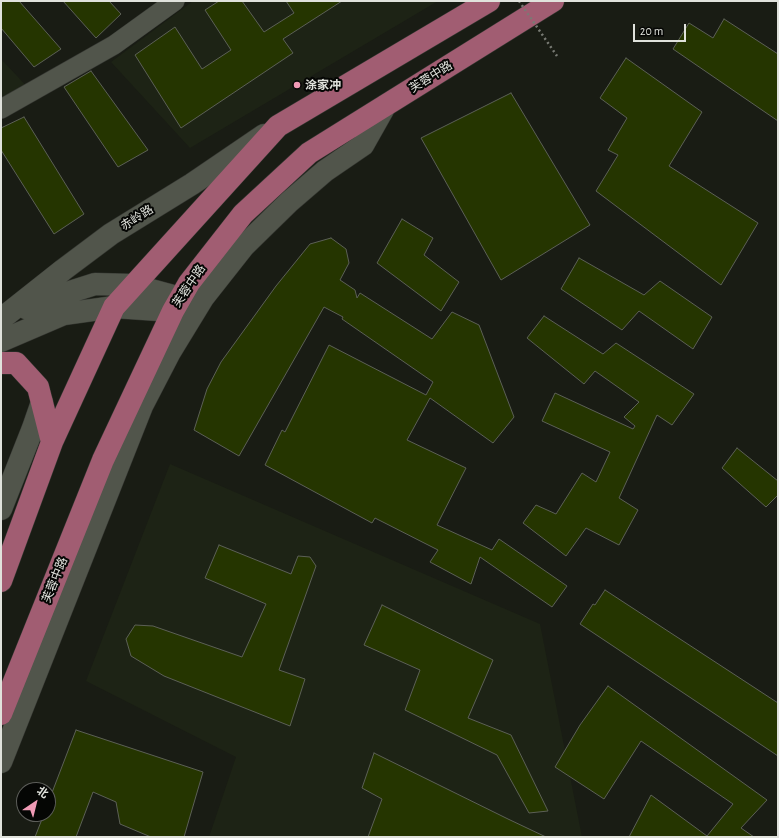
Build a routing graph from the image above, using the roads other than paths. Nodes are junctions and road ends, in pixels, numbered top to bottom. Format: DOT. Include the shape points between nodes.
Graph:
graph roads {
  1 [pos="175,1"];
  2 [pos="489,1"];
  3 [pos="553,1"];
  4 [pos="385,106"];
  5 [pos="1,109"];
  6 [pos="278,126"];
  7 [pos="133,285"];
  8 [pos="177,304"];
  9 [pos="114,307"];
  10 [pos="1,319"];
  11 [pos="1,341"];
  12 [pos="1,363"];
  13 [pos="42,402"];
  14 [pos="52,442"];
  15 [pos="1,509"];
  16 [pos="1,581"];
  17 [pos="1,714"];
  18 [pos="1,762"];
  1 -- 5 [label="street" via="114,45"];
  2 -- 6 [label="main road"];
  3 -- 4 [label="main road, 芙蓉中路"];
  4 -- 8 [label="main road, 芙蓉中路" via="309,153 243,214 189,283"];
  4 -- 18 [label="street" via="363,145 325,171 244,246 202,298 170,352 142,406"];
  6 -- 7 [label="main road"];
  6 -- 10 [label="street, 赤岭路" via="192,184 111,234"];
  7 -- 8 [label="street, 赤岭路"];
  7 -- 9 [label="main road"];
  7 -- 10 [label="street, 赤岭路" via="95,284 48,299"];
  8 -- 9 [label="street"];
  8 -- 17 [label="main road, 芙蓉中路" via="103,460"];
  9 -- 11 [label="street" via="64,314"];
  9 -- 14 [label="main road"];
  12 -- 13 [label="main road" via="16,363 38,387"];
  13 -- 14 [label="main road"];
  13 -- 15 [label="street"];
  14 -- 16 [label="main road"];
}
